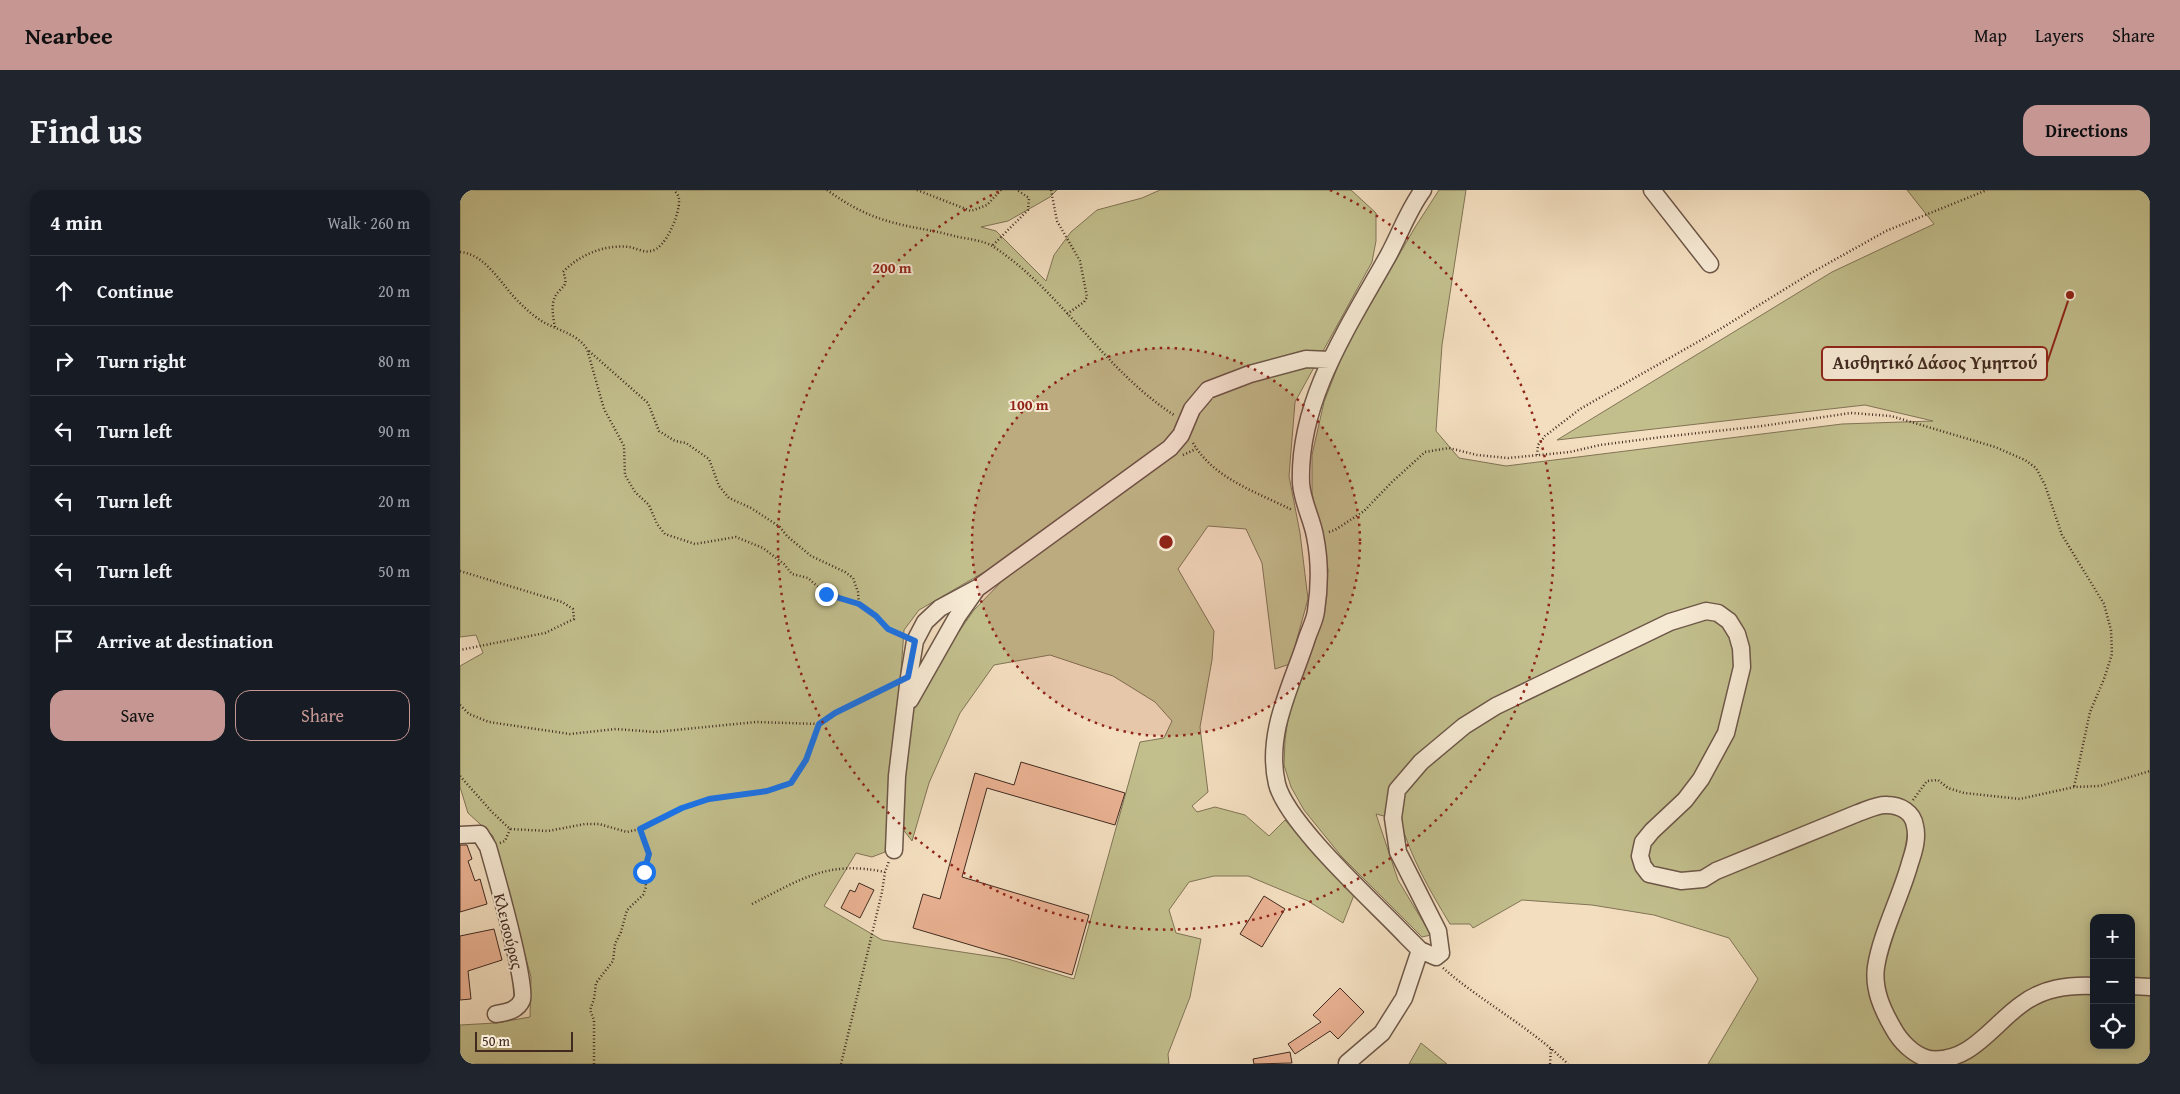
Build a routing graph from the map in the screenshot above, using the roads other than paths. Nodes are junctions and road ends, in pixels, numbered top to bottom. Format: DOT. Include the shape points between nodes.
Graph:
graph roads {
  1 [pos="1423,190"];
  2 [pos="1652,190"];
  3 [pos="1710,264"];
  4 [pos="1330,360"];
  5 [pos="979,586"];
  6 [pos="904,717"];
  7 [pos="460,835"];
  8 [pos="894,850"];
  9 [pos="1420,950"];
  10 [pos="2090,986"];
  11 [pos="2135,986"];
  12 [pos="2150,987"];
  13 [pos="496,1014"];
  14 [pos="1347,1063"];
  1 -- 4 [label="street" via="1412,204"];
  2 -- 3 [label="street"];
  4 -- 5 [label="street" via="1306,359 1250,374 1208,390 1192,409 1182,435 1170,448"];
  4 -- 9 [label="street" via="1302,446 1301,485 1315,535 1320,576 1316,613 1277,727 1274,760 1277,785 1293,815 1305,829"];
  5 -- 6 [label="street" via="913,692"];
  5 -- 6 [label="street" via="940,608 925,622 915,641"];
  6 -- 8 [label="street" via="897,776"];
  7 -- 13 [label="street, Κλεισούρας" via="480,834 488,847 524,993 512,1011"];
  9 -- 10 [label="street" via="1436,957 1441,953 1438,931 1398,852 1392,818 1397,790 1421,762 1464,726 1496,706 1670,622 1706,611 1729,621 1737,634 1741,648 1741,674 1726,734 1706,772 1643,842 1640,856 1649,874 1681,881 1702,879 1858,813 1887,805 1904,809 1915,824 1916,844 1879,955 1875,979 1882,1008 1906,1046 1927,1058 1949,1060 1960,1057 2023,1003 2039,994 2074,985"];
  9 -- 14 [label="street" via="1404,998 1382,1033"];
  11 -- 12 [label="street"];
}
